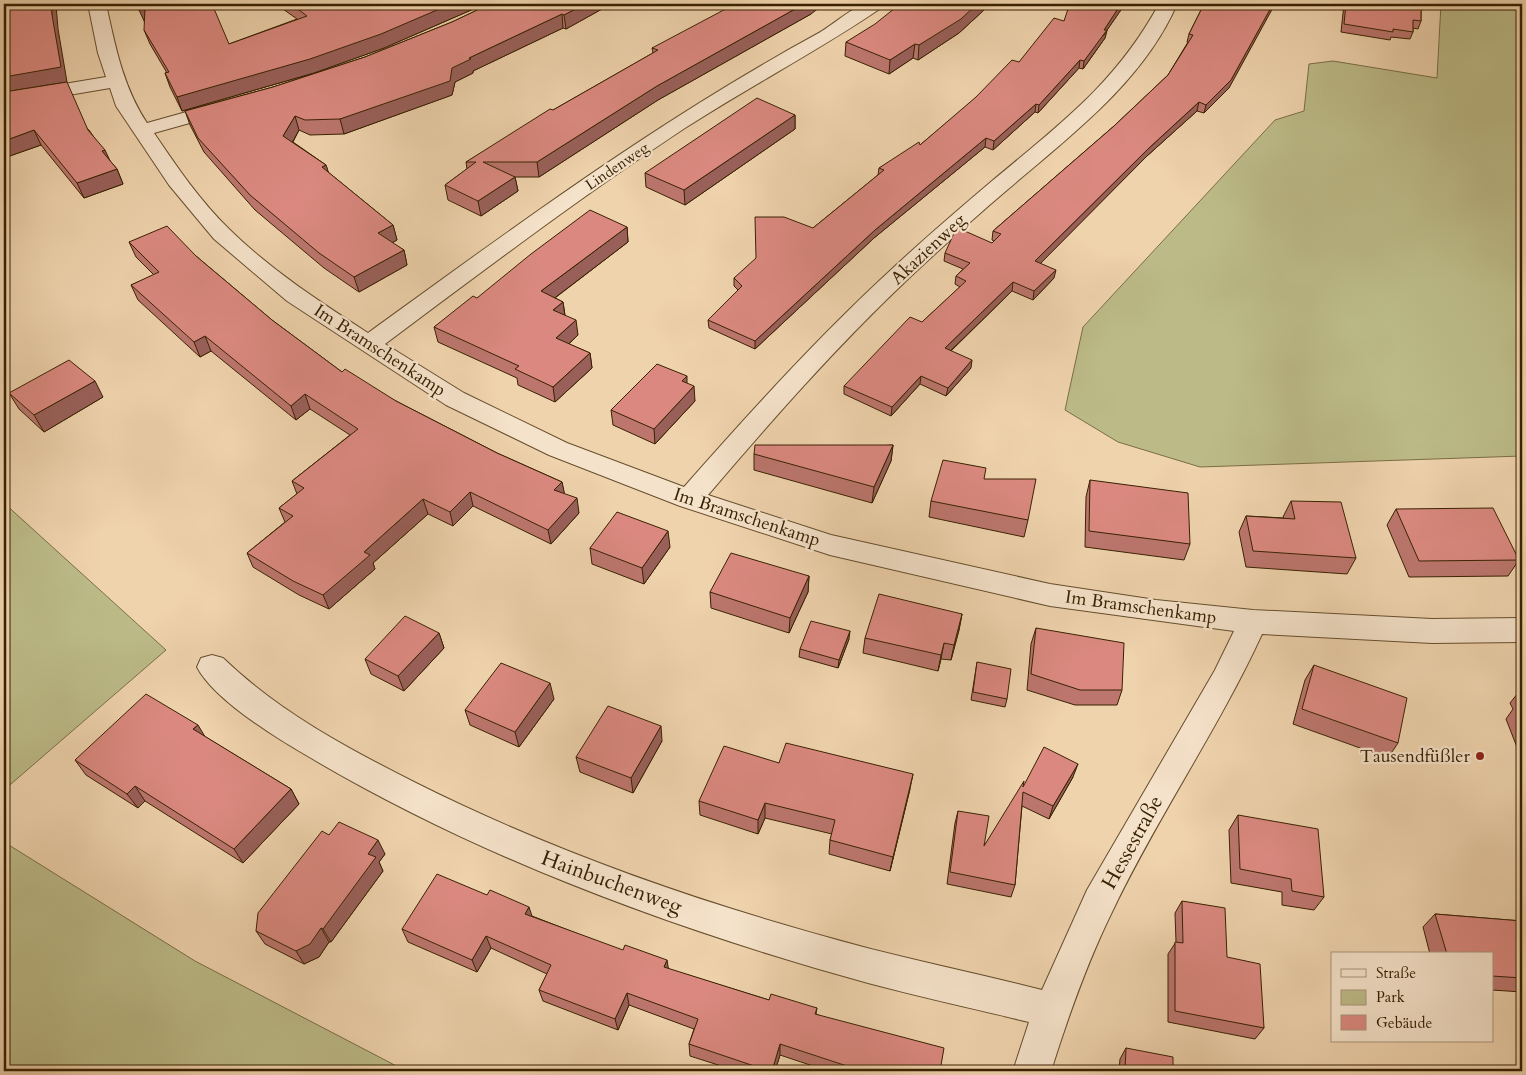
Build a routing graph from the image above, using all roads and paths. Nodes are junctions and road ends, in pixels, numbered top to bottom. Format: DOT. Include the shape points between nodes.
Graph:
graph roads {
  1 [pos="97,4"];
  2 [pos="875,4"];
  3 [pos="1168,4"];
  4 [pos="117,81"];
  5 [pos="4,100"];
  6 [pos="242,103"];
  7 [pos="142,130"];
  8 [pos="369,344"];
  9 [pos="689,499"];
  10 [pos="1253,622"];
  11 [pos="1522,630"];
  12 [pos="212,667"];
  13 [pos="1051,1010"];
  14 [pos="1032,1071"];
  1 -- 4 [label="street, Im Bramschenkamp" via="106,53"];
  2 -- 8 [label="street, Lindenweg" via="826,37 780,61 678,124 539,219"];
  3 -- 9 [label="street, Akazienweg" via="1160,22 1122,74 1077,120 895,279 772,403"];
  4 -- 5 [label="street"];
  4 -- 7 [label="street, Im Bramschenkamp" via="126,106"];
  6 -- 7 [label="street"];
  7 -- 8 [label="street, Im Bramschenkamp" via="176,181 222,234 295,296"];
  8 -- 9 [label="street, Im Bramschenkamp" via="456,399 558,449"];
  9 -- 10 [label="street, Im Bramschenkamp" via="830,544 1021,588 1156,611"];
  10 -- 11 [label="street, Im Bramschenkamp" via="1432,631"];
  10 -- 13 [label="street, Hessestraße" via="1227,677 1100,901"];
  12 -- 13 [label="street, Hainbuchenweg" via="229,686 320,749 422,803 536,854 698,912 843,958"];
  13 -- 14 [label="street, Hessestraße"];
}
